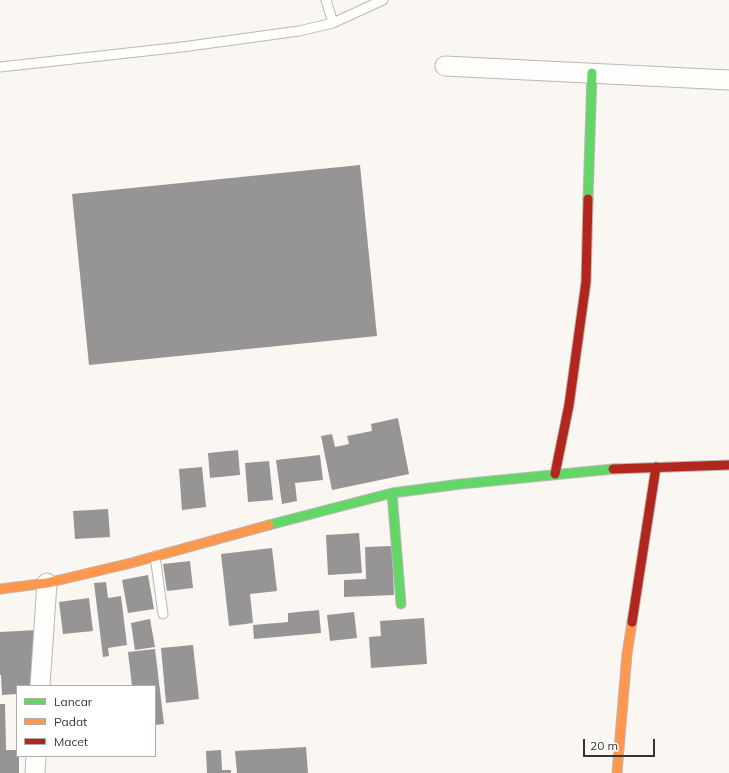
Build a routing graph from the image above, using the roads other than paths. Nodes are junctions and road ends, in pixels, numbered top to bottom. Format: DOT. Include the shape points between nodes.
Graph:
graph roads {
  1 [pos="326,0"];
  2 [pos="383,0"];
  3 [pos="333,23"];
  4 [pos="446,66"];
  5 [pos="0,67"];
  6 [pos="592,73"];
  7 [pos="729,80"];
  8 [pos="729,465"];
  9 [pos="656,467"];
  10 [pos="555,474"];
  11 [pos="392,492"];
  12 [pos="155,556"];
  13 [pos="47,583"];
  14 [pos="0,589"];
  15 [pos="401,604"];
  16 [pos="163,614"];
  17 [pos="40,685"];
  18 [pos="36,757"];
  19 [pos="34,773"];
  20 [pos="617,773"];
  1 -- 3 [label="lane"];
  2 -- 3 [label="lane"];
  3 -- 5 [label="lane" via="299,31 182,47"];
  4 -- 6 [label="street"];
  6 -- 7 [label="street"];
  6 -- 10 [label="street" via="586,282 569,405"];
  8 -- 9 [label="street"];
  9 -- 10 [label="street"];
  9 -- 20 [label="street" via="627,654"];
  10 -- 11 [label="street"];
  11 -- 12 [label="street"];
  11 -- 15 [label="street"];
  12 -- 13 [label="street"];
  12 -- 16 [label="lane"];
  13 -- 14 [label="street"];
  13 -- 17 [label="street"];
  18 -- 19 [label="street"];
}
